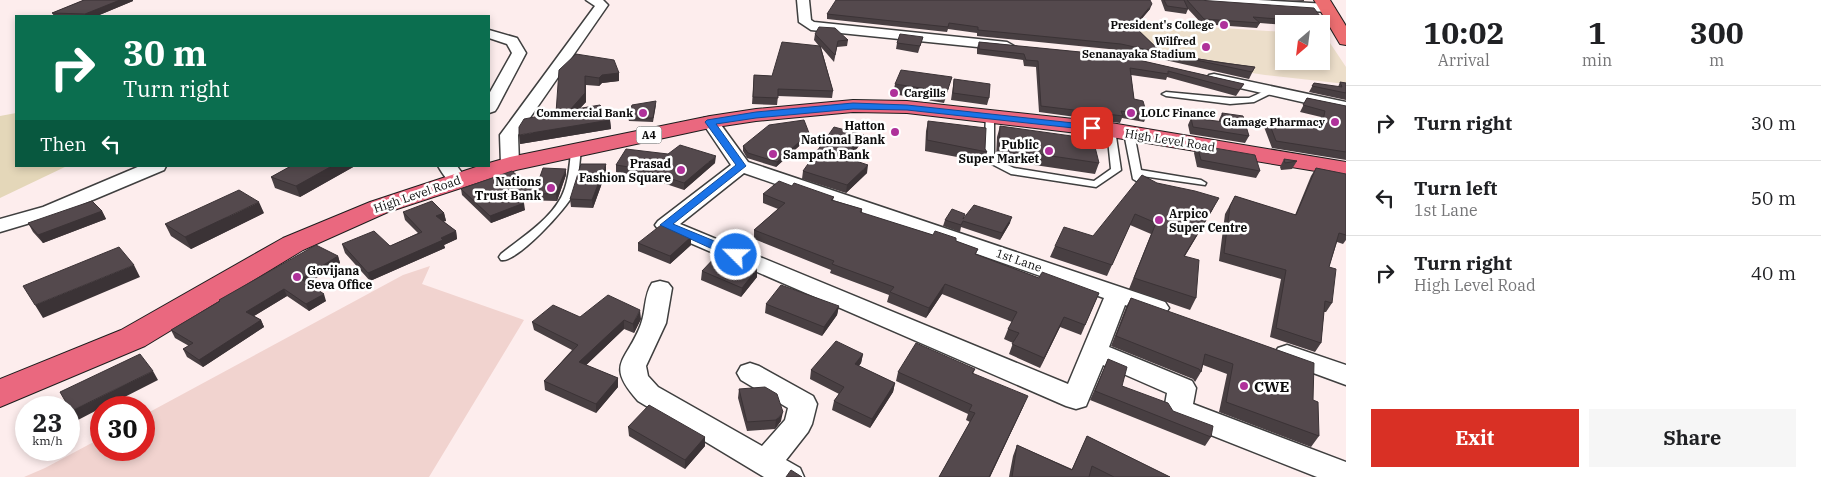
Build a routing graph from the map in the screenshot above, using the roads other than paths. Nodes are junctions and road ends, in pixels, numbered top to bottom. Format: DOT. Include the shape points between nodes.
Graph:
graph roads {
  1 [pos="592,0"];
  2 [pos="803,0"];
  3 [pos="1200,0"];
  4 [pos="1337,22"];
  5 [pos="490,34"];
  6 [pos="1022,48"];
  7 [pos="1204,76"];
  8 [pos="1269,91"];
  9 [pos="1166,94"];
  10 [pos="490,106"];
  11 [pos="1346,107"];
  12 [pos="990,115"];
  13 [pos="710,122"];
  14 [pos="1120,132"];
  15 [pos="576,150"];
  16 [pos="510,164"];
  17 [pos="741,166"];
  18 [pos="155,167"];
  19 [pos="1346,169"];
  20 [pos="1136,172"];
  21 [pos="453,173"];
  22 [pos="1201,183"];
  23 [pos="1165,191"];
  24 [pos="0,226"];
  25 [pos="505,257"];
  26 [pos="660,288"];
  27 [pos="1117,294"];
  28 [pos="1172,313"];
  29 [pos="1264,346"];
  30 [pos="1095,351"];
  31 [pos="750,373"];
  32 [pos="1346,375"];
  33 [pos="0,394"];
  34 [pos="777,470"];
  35 [pos="1346,475"];
  1 -- 16 [label="street" via="602,5 509,135"];
  2 -- 6 [label="street" via="805,22 812,26"];
  3 -- 4 [label="street"];
  5 -- 10 [label="street" via="512,41 519,53"];
  7 -- 8 [label="street"];
  8 -- 9 [label="lane" via="1251,100 1230,101"];
  8 -- 11 [label="street"];
  12 -- 13 [label="highway, High Level Road / A4" via="907,107 853,106"];
  12 -- 14 [label="highway, High Level Road / A4"];
  12 -- 14 [label="lane" via="989,160 1011,171 1096,184 1116,170"];
  13 -- 15 [label="highway, High Level Road / A4"];
  13 -- 17 [label="street"];
  14 -- 19 [label="highway, High Level Road / A4"];
  14 -- 20 [label="lane"];
  15 -- 16 [label="highway, High Level Road / A4"];
  15 -- 25 [label="lane" via="566,200 547,222"];
  16 -- 21 [label="highway, High Level Road / A4"];
  17 -- 27 [label="street, 1st Lane"];
  17 -- 30 [label="street" via="665,225 1076,399"];
  18 -- 24 [label="street" via="50,211"];
  20 -- 22 [label="lane"];
  20 -- 23 [label="lane" via="1143,183"];
  21 -- 33 [label="highway, High Level Road / A4" via="293,244 133,338"];
  26 -- 34 [label="street" via="654,323 633,366 635,380 648,394"];
  27 -- 28 [label="street, 1st Lane"];
  27 -- 30 [label="street"];
  29 -- 32 [label="street"];
  30 -- 35 [label="street" via="1182,388 1178,410"];
  31 -- 34 [label="street" via="803,404 798,424"];
}
